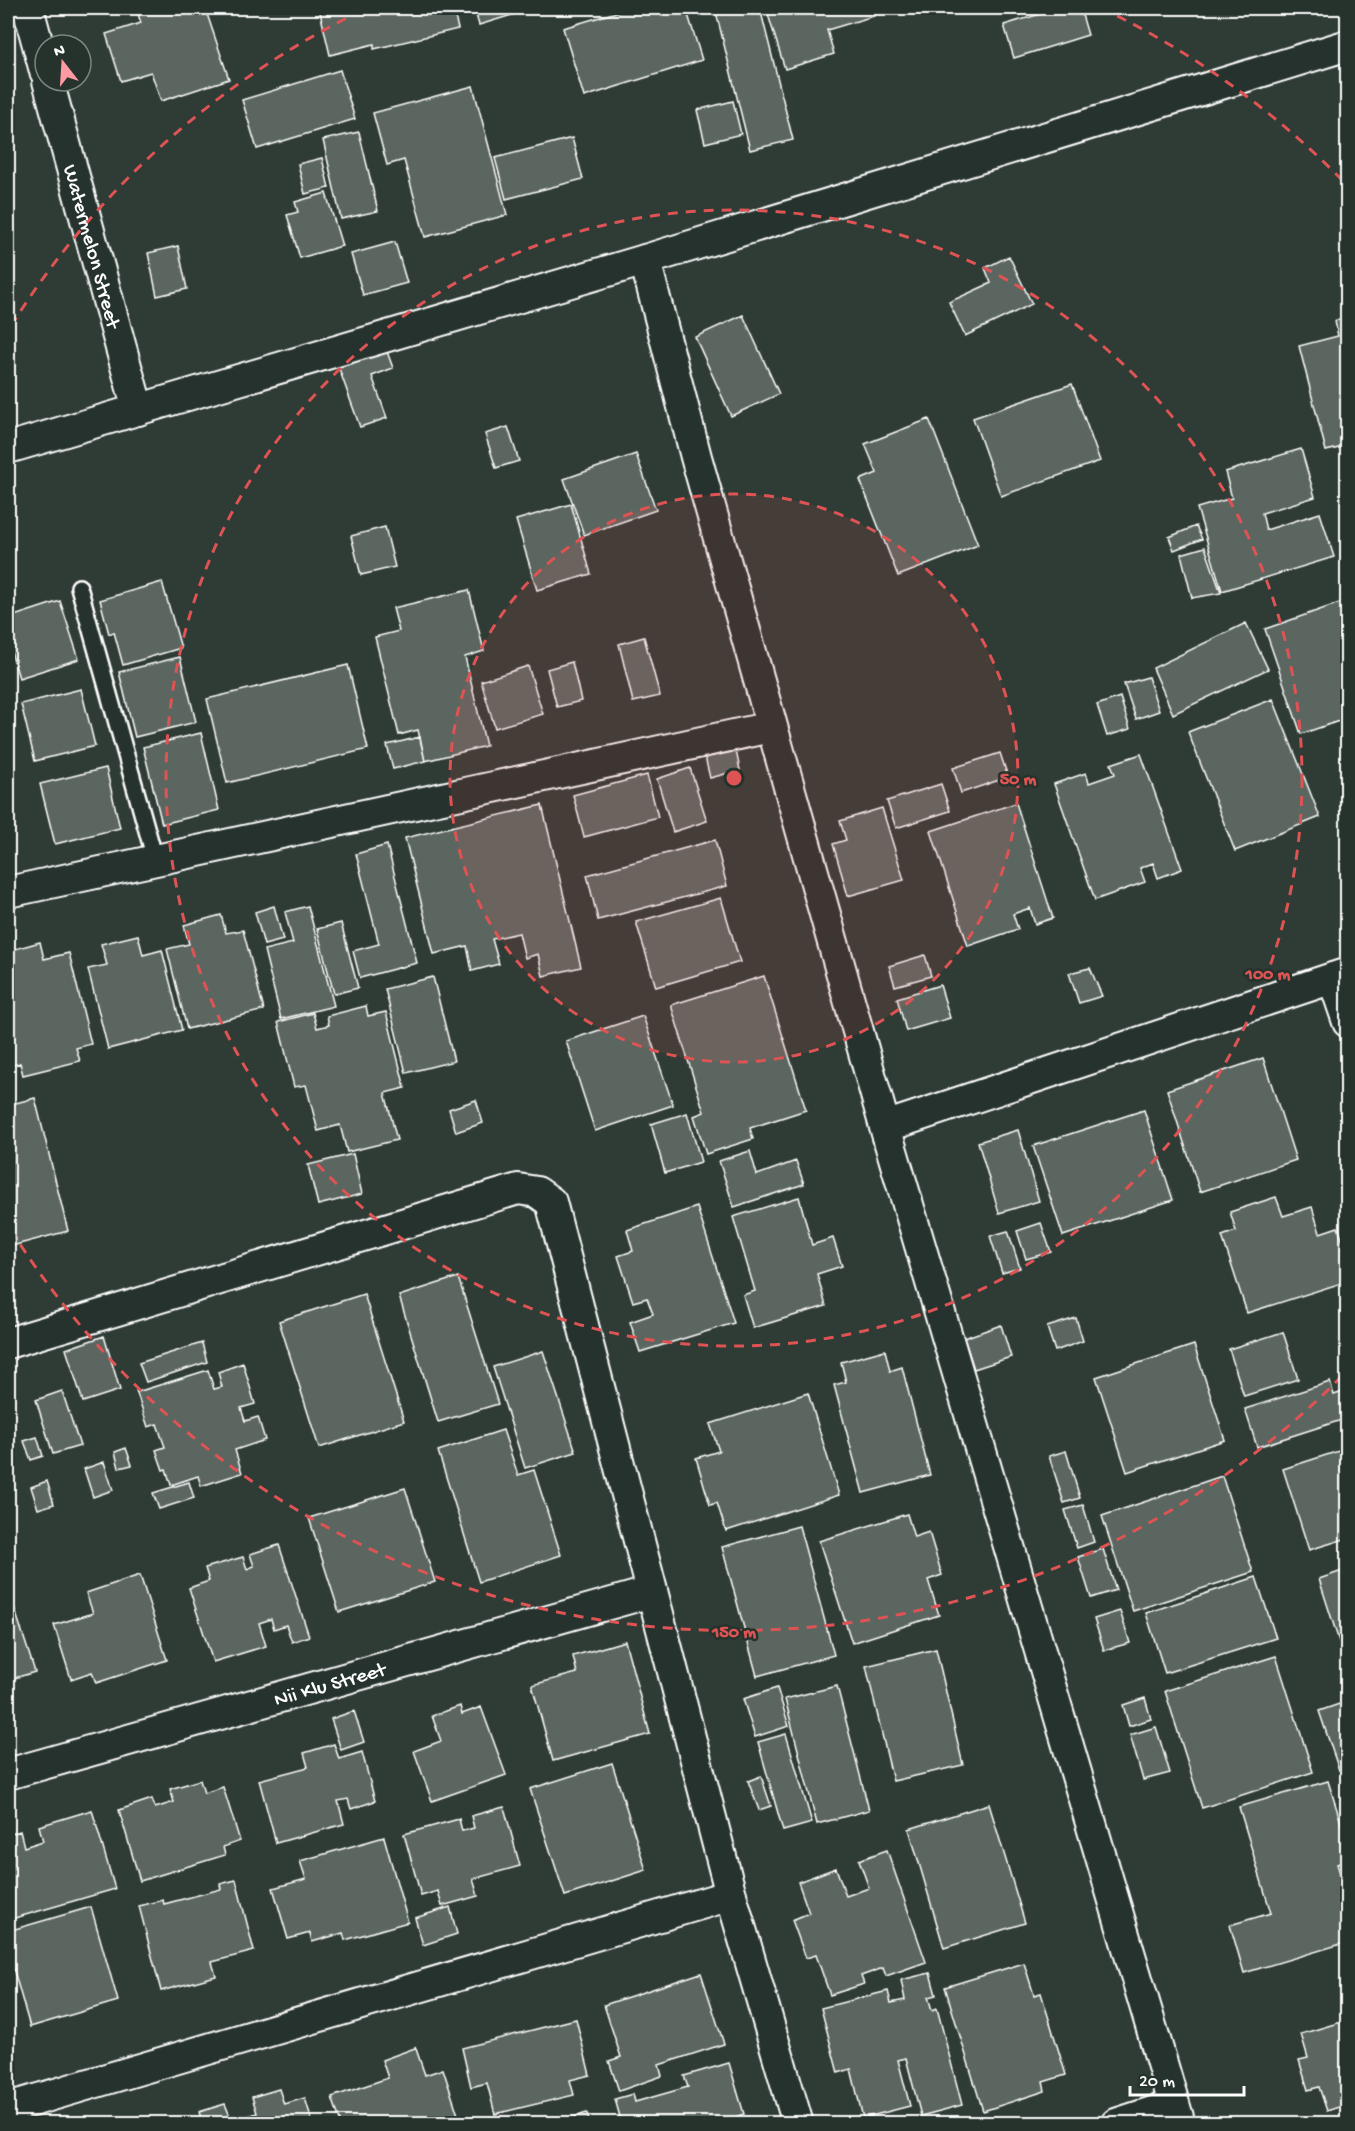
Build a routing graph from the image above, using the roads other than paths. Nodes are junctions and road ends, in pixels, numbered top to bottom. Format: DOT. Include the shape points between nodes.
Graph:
graph roads {
  1 [pos="28,8"];
  2 [pos="35,33"];
  3 [pos="1347,45"];
  4 [pos="51,93"];
  5 [pos="645,260"];
  6 [pos="138,410"];
  7 [pos="8,448"];
  8 [pos="79,587"];
  9 [pos="771,727"];
  10 [pos="154,859"];
  11 [pos="8,892"];
  12 [pos="1340,976"];
  13 [pos="1347,1022"];
  14 [pos="885,1127"];
  15 [pos="8,1343"];
  16 [pos="651,1592"];
  17 [pos="8,1774"];
  18 [pos="731,1895"];
  19 [pos="8,2108"];
  20 [pos="1177,2114"];
  21 [pos="798,2124"];
  22 [pos="1116,2124"];
  1 -- 2 [label="street"];
  3 -- 5 [label="street"];
  4 -- 6 [label="street, Watermelon Street"];
  5 -- 6 [label="street"];
  5 -- 9 [label="street"];
  6 -- 7 [label="street"];
  8 -- 10 [label="lane"];
  9 -- 10 [label="street"];
  9 -- 14 [label="street"];
  10 -- 11 [label="street"];
  12 -- 13 [label="street"];
  12 -- 14 [label="street"];
  14 -- 20 [label="street"];
  15 -- 16 [label="street" via="518,1189 537,1192 551,1202"];
  16 -- 17 [label="street, Nii Klu Street"];
  16 -- 18 [label="street"];
  18 -- 19 [label="street"];
  18 -- 21 [label="street"];
  20 -- 22 [label="street"];
}
